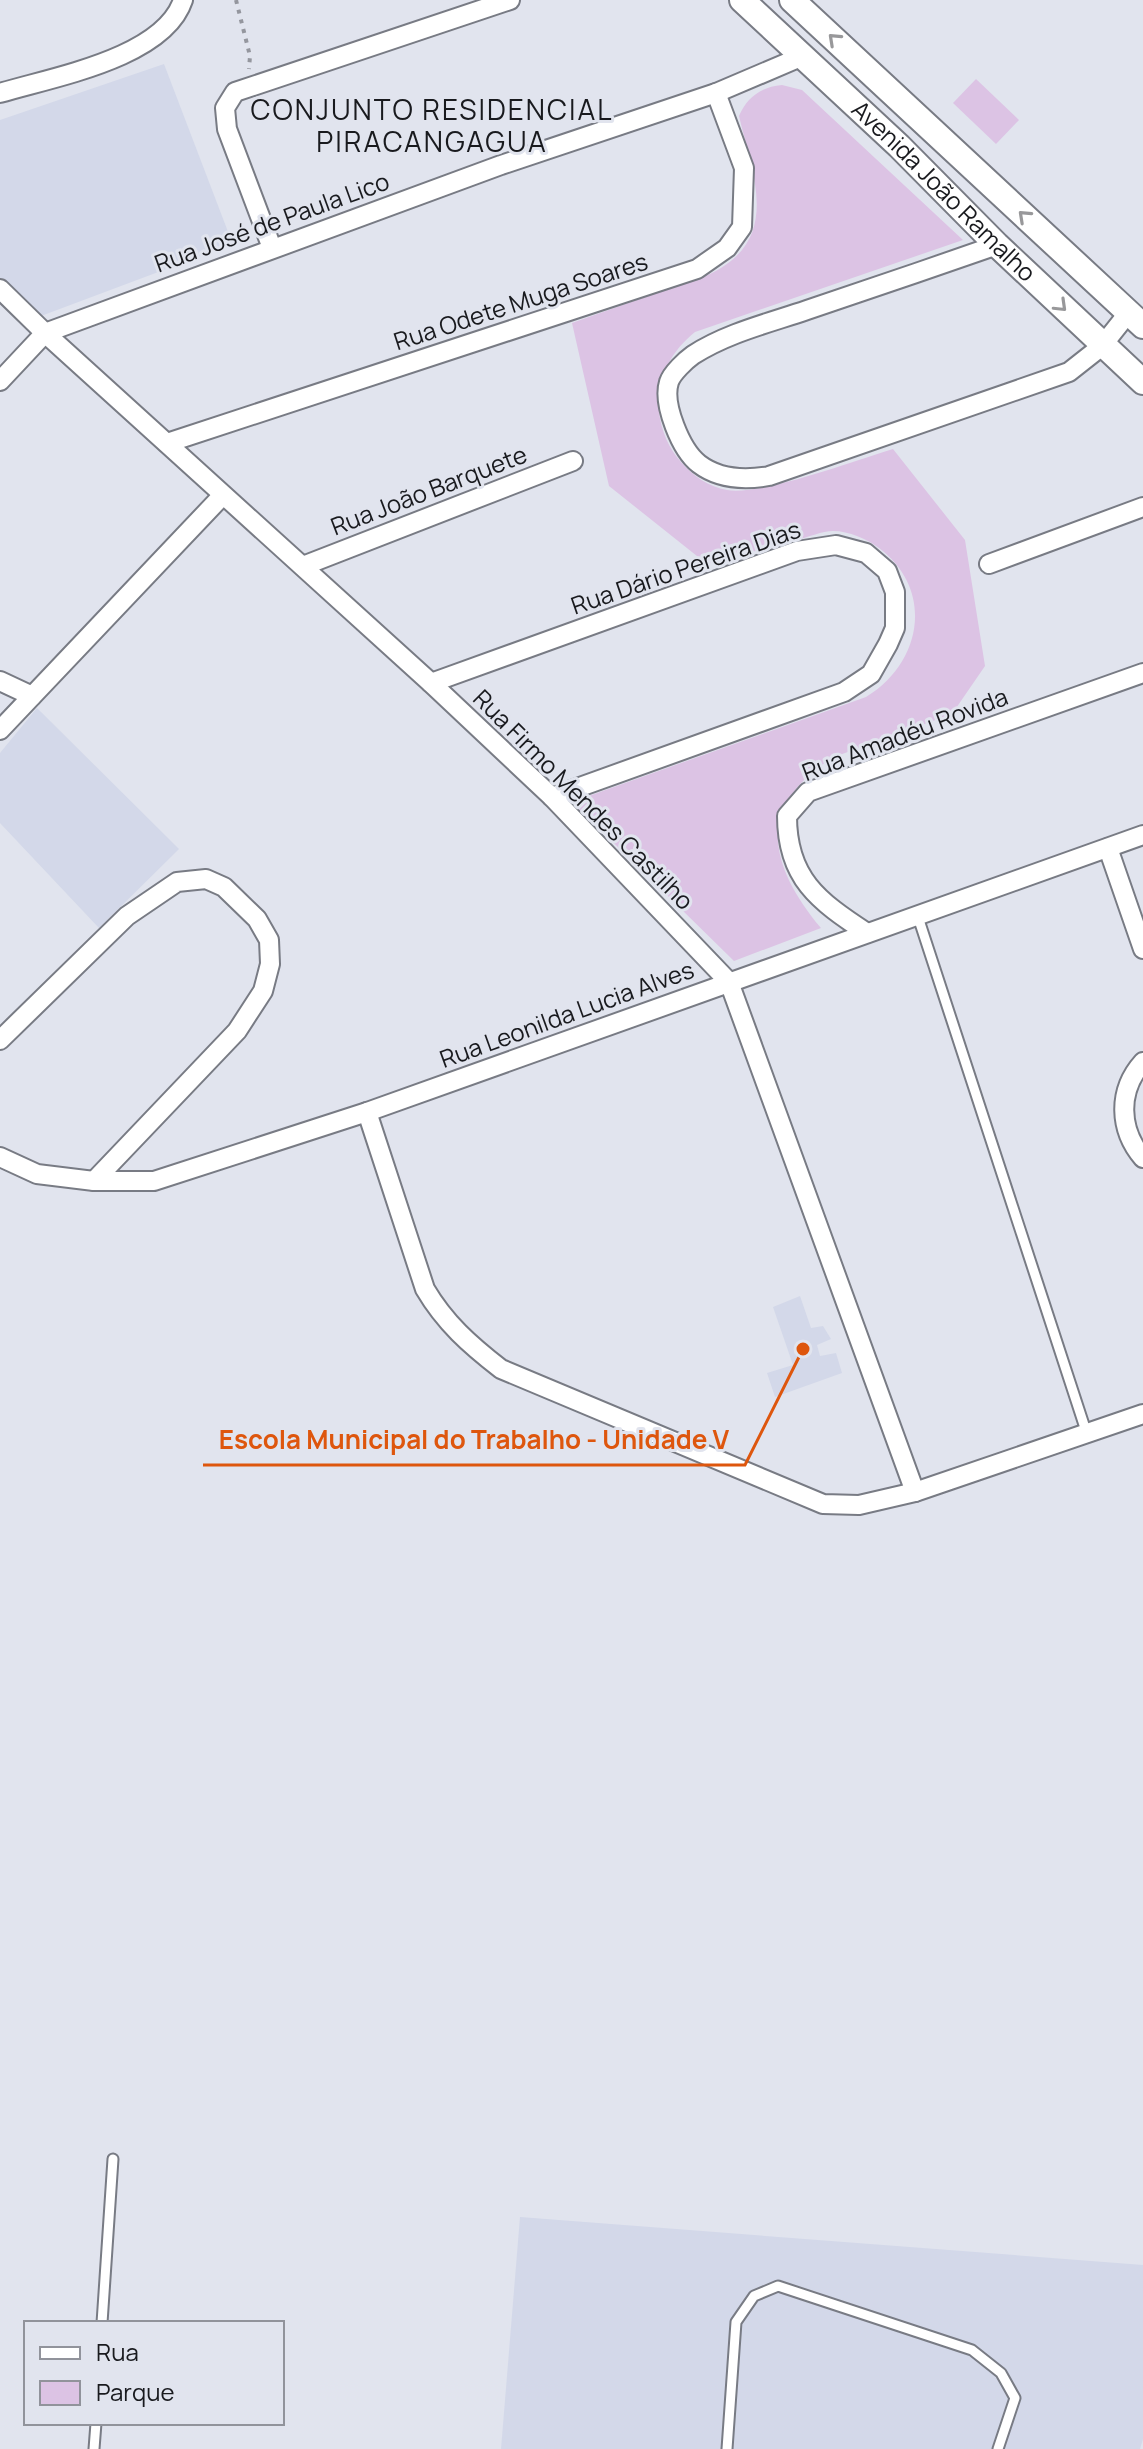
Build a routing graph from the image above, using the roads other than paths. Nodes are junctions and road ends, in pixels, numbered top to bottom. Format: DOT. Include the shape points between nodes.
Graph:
graph roads {
  1 [pos="183,0"];
  2 [pos="510,0"];
  3 [pos="742,0"];
  4 [pos="792,0"];
  5 [pos="803,56"];
  6 [pos="0,93"];
  7 [pos="716,93"];
  8 [pos="997,245"];
  9 [pos="272,248"];
  10 [pos="0,289"];
  11 [pos="1136,319"];
  12 [pos="45,333"];
  13 [pos="1102,346"];
  14 [pos="0,381"];
  15 [pos="1143,382"];
  16 [pos="167,443"];
  17 [pos="573,461"];
  18 [pos="222,496"];
  19 [pos="1143,507"];
  20 [pos="989,564"];
  21 [pos="303,566"];
  22 [pos="1143,673"];
  23 [pos="0,681"];
  24 [pos="431,683"];
  25 [pos="32,696"];
  26 [pos="0,730"];
  27 [pos="552,797"];
  28 [pos="1143,835"];
  29 [pos="1108,848"];
  30 [pos="918,917"];
  31 [pos="867,933"];
  32 [pos="1143,949"];
  33 [pos="729,982"];
  34 [pos="0,1040"];
  35 [pos="1143,1062"];
  36 [pos="367,1112"];
  37 [pos="0,1157"];
  38 [pos="1143,1158"];
  39 [pos="94,1181"];
  40 [pos="1143,1414"];
  41 [pos="1087,1434"];
  42 [pos="915,1492"];
  43 [pos="113,2159"];
  44 [pos="102,2321"];
  45 [pos="96,2425"];
  46 [pos="94,2449"];
  47 [pos="727,2449"];
  48 [pos="998,2449"];
  1 -- 6 [label="street" via="166,30 124,55"];
  2 -- 9 [label="street" via="235,92 225,108 227,129"];
  3 -- 5 [label="street, Avenida João Ramalho"];
  11 -- 4 [label="street, Avenida João Ramalho, one-way"];
  5 -- 7 [label="street, Rua José de Paula Lico"];
  5 -- 8 [label="street, Avenida João Ramalho"];
  7 -- 9 [label="street, Rua José de Paula Lico"];
  7 -- 16 [label="street, Rua Odete Muga Soares" via="744,168 742,227 727,248 697,269"];
  8 -- 13 [label="street, Avenida João Ramalho, one-way"];
  8 -- 13 [label="street" via="734,335 692,356 670,379 667,393 670,414 687,450 720,475 747,480 769,476 1069,372"];
  9 -- 12 [label="street, Rua José de Paula Lico"];
  10 -- 12 [label="street, Rua Firmo Mendes Castilho"];
  11 -- 13 [label="street"];
  12 -- 14 [label="street, Rua José de Paula Lico"];
  12 -- 16 [label="street, Rua Firmo Mendes Castilho"];
  13 -- 15 [label="street, Avenida João Ramalho"];
  16 -- 18 [label="street, Rua Firmo Mendes Castilho"];
  17 -- 21 [label="street, Rua João Barquete"];
  18 -- 21 [label="street, Rua Firmo Mendes Castilho"];
  18 -- 25 [label="street"];
  19 -- 20 [label="street"];
  21 -- 24 [label="street, Rua Firmo Mendes Castilho"];
  22 -- 31 [label="street, Rua Amadéu Rovida" via="808,792 787,816 787,843 798,871 816,896"];
  23 -- 25 [label="street"];
  24 -- 27 [label="street, Rua Firmo Mendes Castilho"];
  24 -- 27 [label="street, Rua Dário Pereira Dias" via="797,551 836,545 866,553 887,571 895,592 895,628 871,674 844,692"];
  25 -- 26 [label="street"];
  27 -- 33 [label="street, Rua Firmo Mendes Castilho"];
  28 -- 29 [label="street, Rua Leonilda Lucia Alves"];
  29 -- 30 [label="street, Rua Leonilda Lucia Alves"];
  29 -- 32 [label="street"];
  30 -- 31 [label="street, Rua Leonilda Lucia Alves"];
  30 -- 41 [label="lane"];
  31 -- 33 [label="street, Rua Leonilda Lucia Alves"];
  33 -- 36 [label="street, Rua Leonilda Lucia Alves"];
  33 -- 42 [label="street, Rua Firmo Mendes Castilho"];
  34 -- 39 [label="street" via="127,916 177,882 206,879 224,887 257,919 269,940 263,991 237,1031"];
  35 -- 38 [label="street" via="1125,1095 1124,1121"];
  36 -- 39 [label="street, Rua Leonilda Lucia Alves" via="154,1181"];
  36 -- 42 [label="street" via="425,1289 439,1314 501,1369 823,1504 859,1505"];
  37 -- 39 [label="street, Rua Leonilda Lucia Alves" via="37,1174"];
  40 -- 41 [label="street"];
  41 -- 42 [label="street"];
  43 -- 44 [label="lane"];
  45 -- 46 [label="lane"];
  47 -- 48 [label="lane" via="736,2322 754,2296 778,2286 972,2350 1001,2373 1015,2398"];
}
